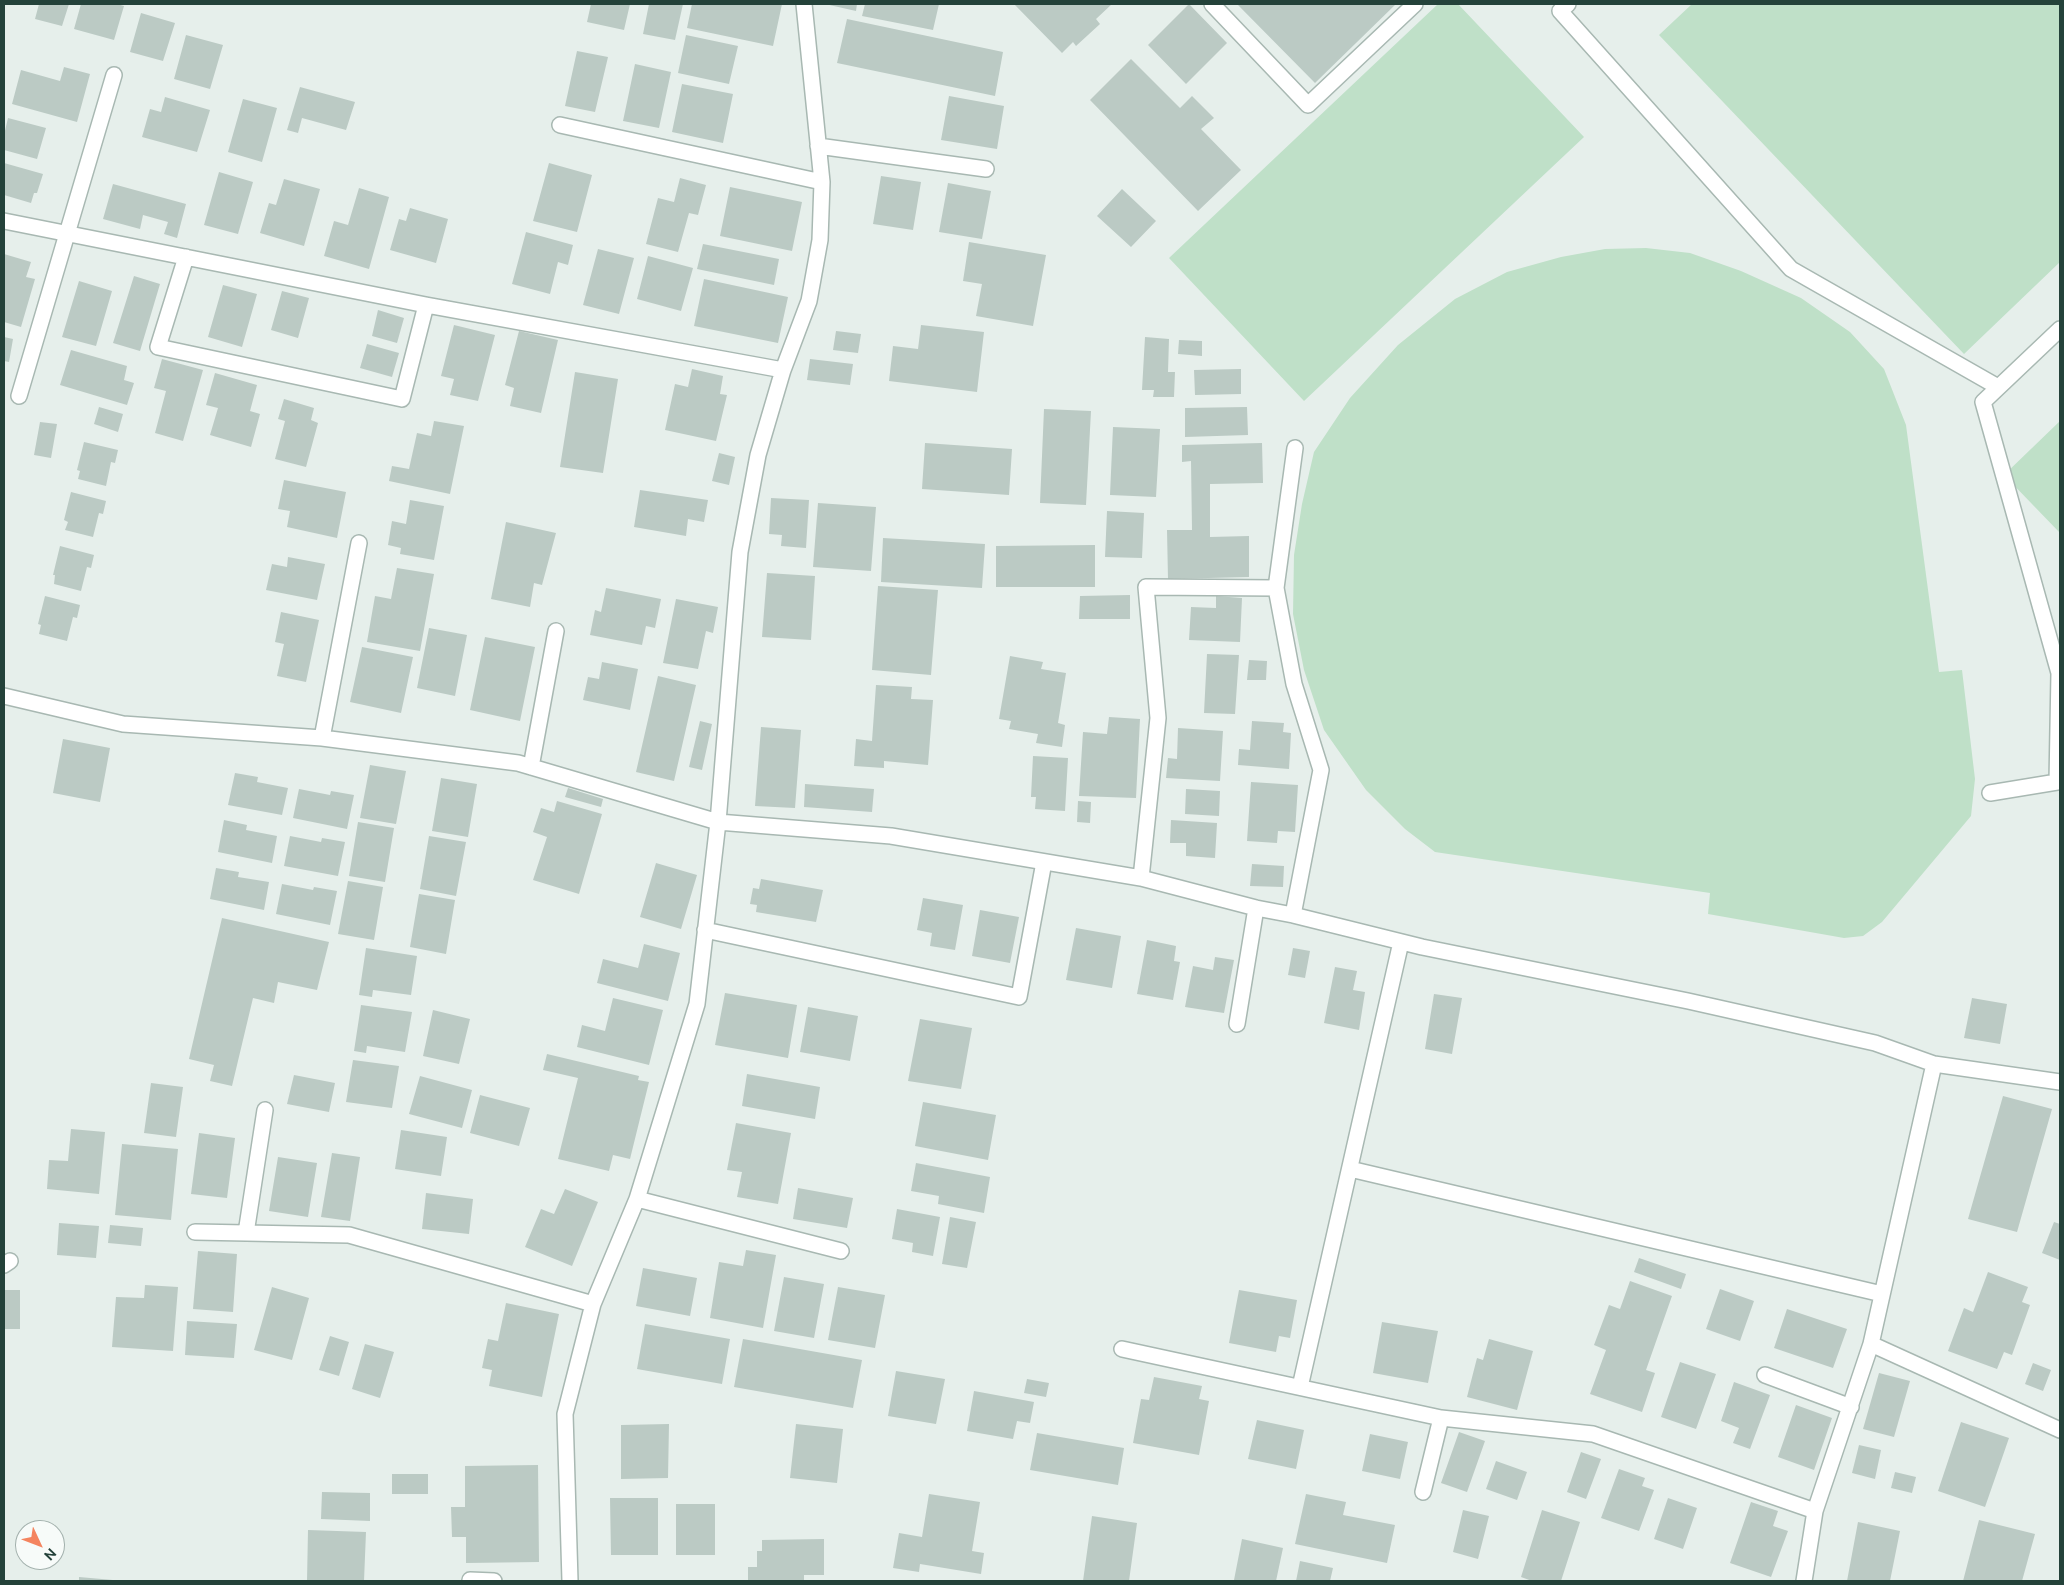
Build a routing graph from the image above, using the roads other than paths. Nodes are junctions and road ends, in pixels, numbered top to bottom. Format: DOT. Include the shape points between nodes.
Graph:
graph roads {
  1 [pos="804,4"];
  2 [pos="1212,4"];
  3 [pos="1415,4"];
  4 [pos="1568,4"];
  5 [pos="114,75"];
  6 [pos="560,126"];
  7 [pos="818,146"];
  8 [pos="986,169"];
  9 [pos="822,182"];
  10 [pos="4,221"];
  11 [pos="67,234"];
  12 [pos="186,258"];
  13 [pos="426,305"];
  14 [pos="2060,328"];
  15 [pos="783,370"];
  16 [pos="1998,387"];
  17 [pos="19,396"];
  18 [pos="1295,448"];
  19 [pos="359,543"];
  20 [pos="1276,588"];
  21 [pos="556,631"];
  22 [pos="4,696"];
  23 [pos="322,738"];
  24 [pos="531,767"];
  25 [pos="1990,793"];
  26 [pos="718,822"];
  27 [pos="1044,862"];
  28 [pos="1141,878"];
  29 [pos="1256,908"];
  30 [pos="1293,915"];
  31 [pos="705,930"];
  32 [pos="1401,942"];
  33 [pos="1237,1024"];
  34 [pos="1934,1064"];
  35 [pos="2060,1082"];
  36 [pos="265,1110"];
  37 [pos="1350,1169"];
  38 [pos="637,1199"];
  39 [pos="195,1232"];
  40 [pos="246,1233"];
  41 [pos="841,1250"];
  42 [pos="1882,1294"];
  43 [pos="593,1304"];
  44 [pos="1871,1344"];
  45 [pos="1122,1349"];
  46 [pos="1765,1375"];
  47 [pos="1300,1388"];
  48 [pos="1851,1406"];
  49 [pos="1442,1418"];
  50 [pos="2060,1430"];
  51 [pos="1423,1492"];
  52 [pos="1815,1511"];
  53 [pos="470,1580"];
  54 [pos="494,1581"];
  55 [pos="570,1581"];
  56 [pos="1804,1581"];
  1 -- 7 [label="street"];
  2 -- 3 [label="street" via="1308,105"];
  4 -- 16 [label="street" via="1560,11 1791,269"];
  5 -- 11 [label="street"];
  6 -- 9 [label="street"];
  7 -- 8 [label="street"];
  7 -- 9 [label="street"];
  9 -- 15 [label="street" via="820,240 809,301"];
  10 -- 11 [label="street"];
  11 -- 12 [label="street"];
  11 -- 17 [label="street"];
  12 -- 13 [label="street"];
  12 -- 13 [label="street" via="158,347 402,399"];
  13 -- 15 [label="street"];
  14 -- 16 [label="street"];
  15 -- 26 [label="street" via="758,455 740,552"];
  16 -- 25 [label="street" via="1982,402 2059,673 2057,782"];
  18 -- 20 [label="street"];
  19 -- 23 [label="street"];
  20 -- 28 [label="street" via="1146,586 1158,718"];
  20 -- 30 [label="street" via="1294,684 1322,770"];
  21 -- 24 [label="street"];
  22 -- 23 [label="street" via="123,724"];
  23 -- 24 [label="street"];
  24 -- 26 [label="street"];
  26 -- 27 [label="street" via="891,836"];
  26 -- 31 [label="street"];
  27 -- 28 [label="street"];
  27 -- 31 [label="street" via="1019,997"];
  28 -- 29 [label="street"];
  29 -- 30 [label="street"];
  29 -- 33 [label="street"];
  30 -- 32 [label="street"];
  31 -- 38 [label="street" via="697,1004"];
  32 -- 34 [label="street" via="1875,1043"];
  32 -- 37 [label="street"];
  34 -- 35 [label="street"];
  34 -- 42 [label="street"];
  36 -- 40 [label="street"];
  37 -- 42 [label="street"];
  37 -- 47 [label="street"];
  38 -- 41 [label="street"];
  38 -- 43 [label="street"];
  39 -- 40 [label="street"];
  40 -- 43 [label="street" via="349,1235"];
  42 -- 44 [label="street"];
  43 -- 55 [label="street" via="565,1414"];
  44 -- 48 [label="street"];
  44 -- 50 [label="street"];
  45 -- 47 [label="street"];
  46 -- 48 [label="street"];
  47 -- 49 [label="street"];
  48 -- 52 [label="street"];
  49 -- 51 [label="street"];
  49 -- 52 [label="street" via="1594,1434"];
  52 -- 56 [label="street"];
  53 -- 54 [label="street"];
}
